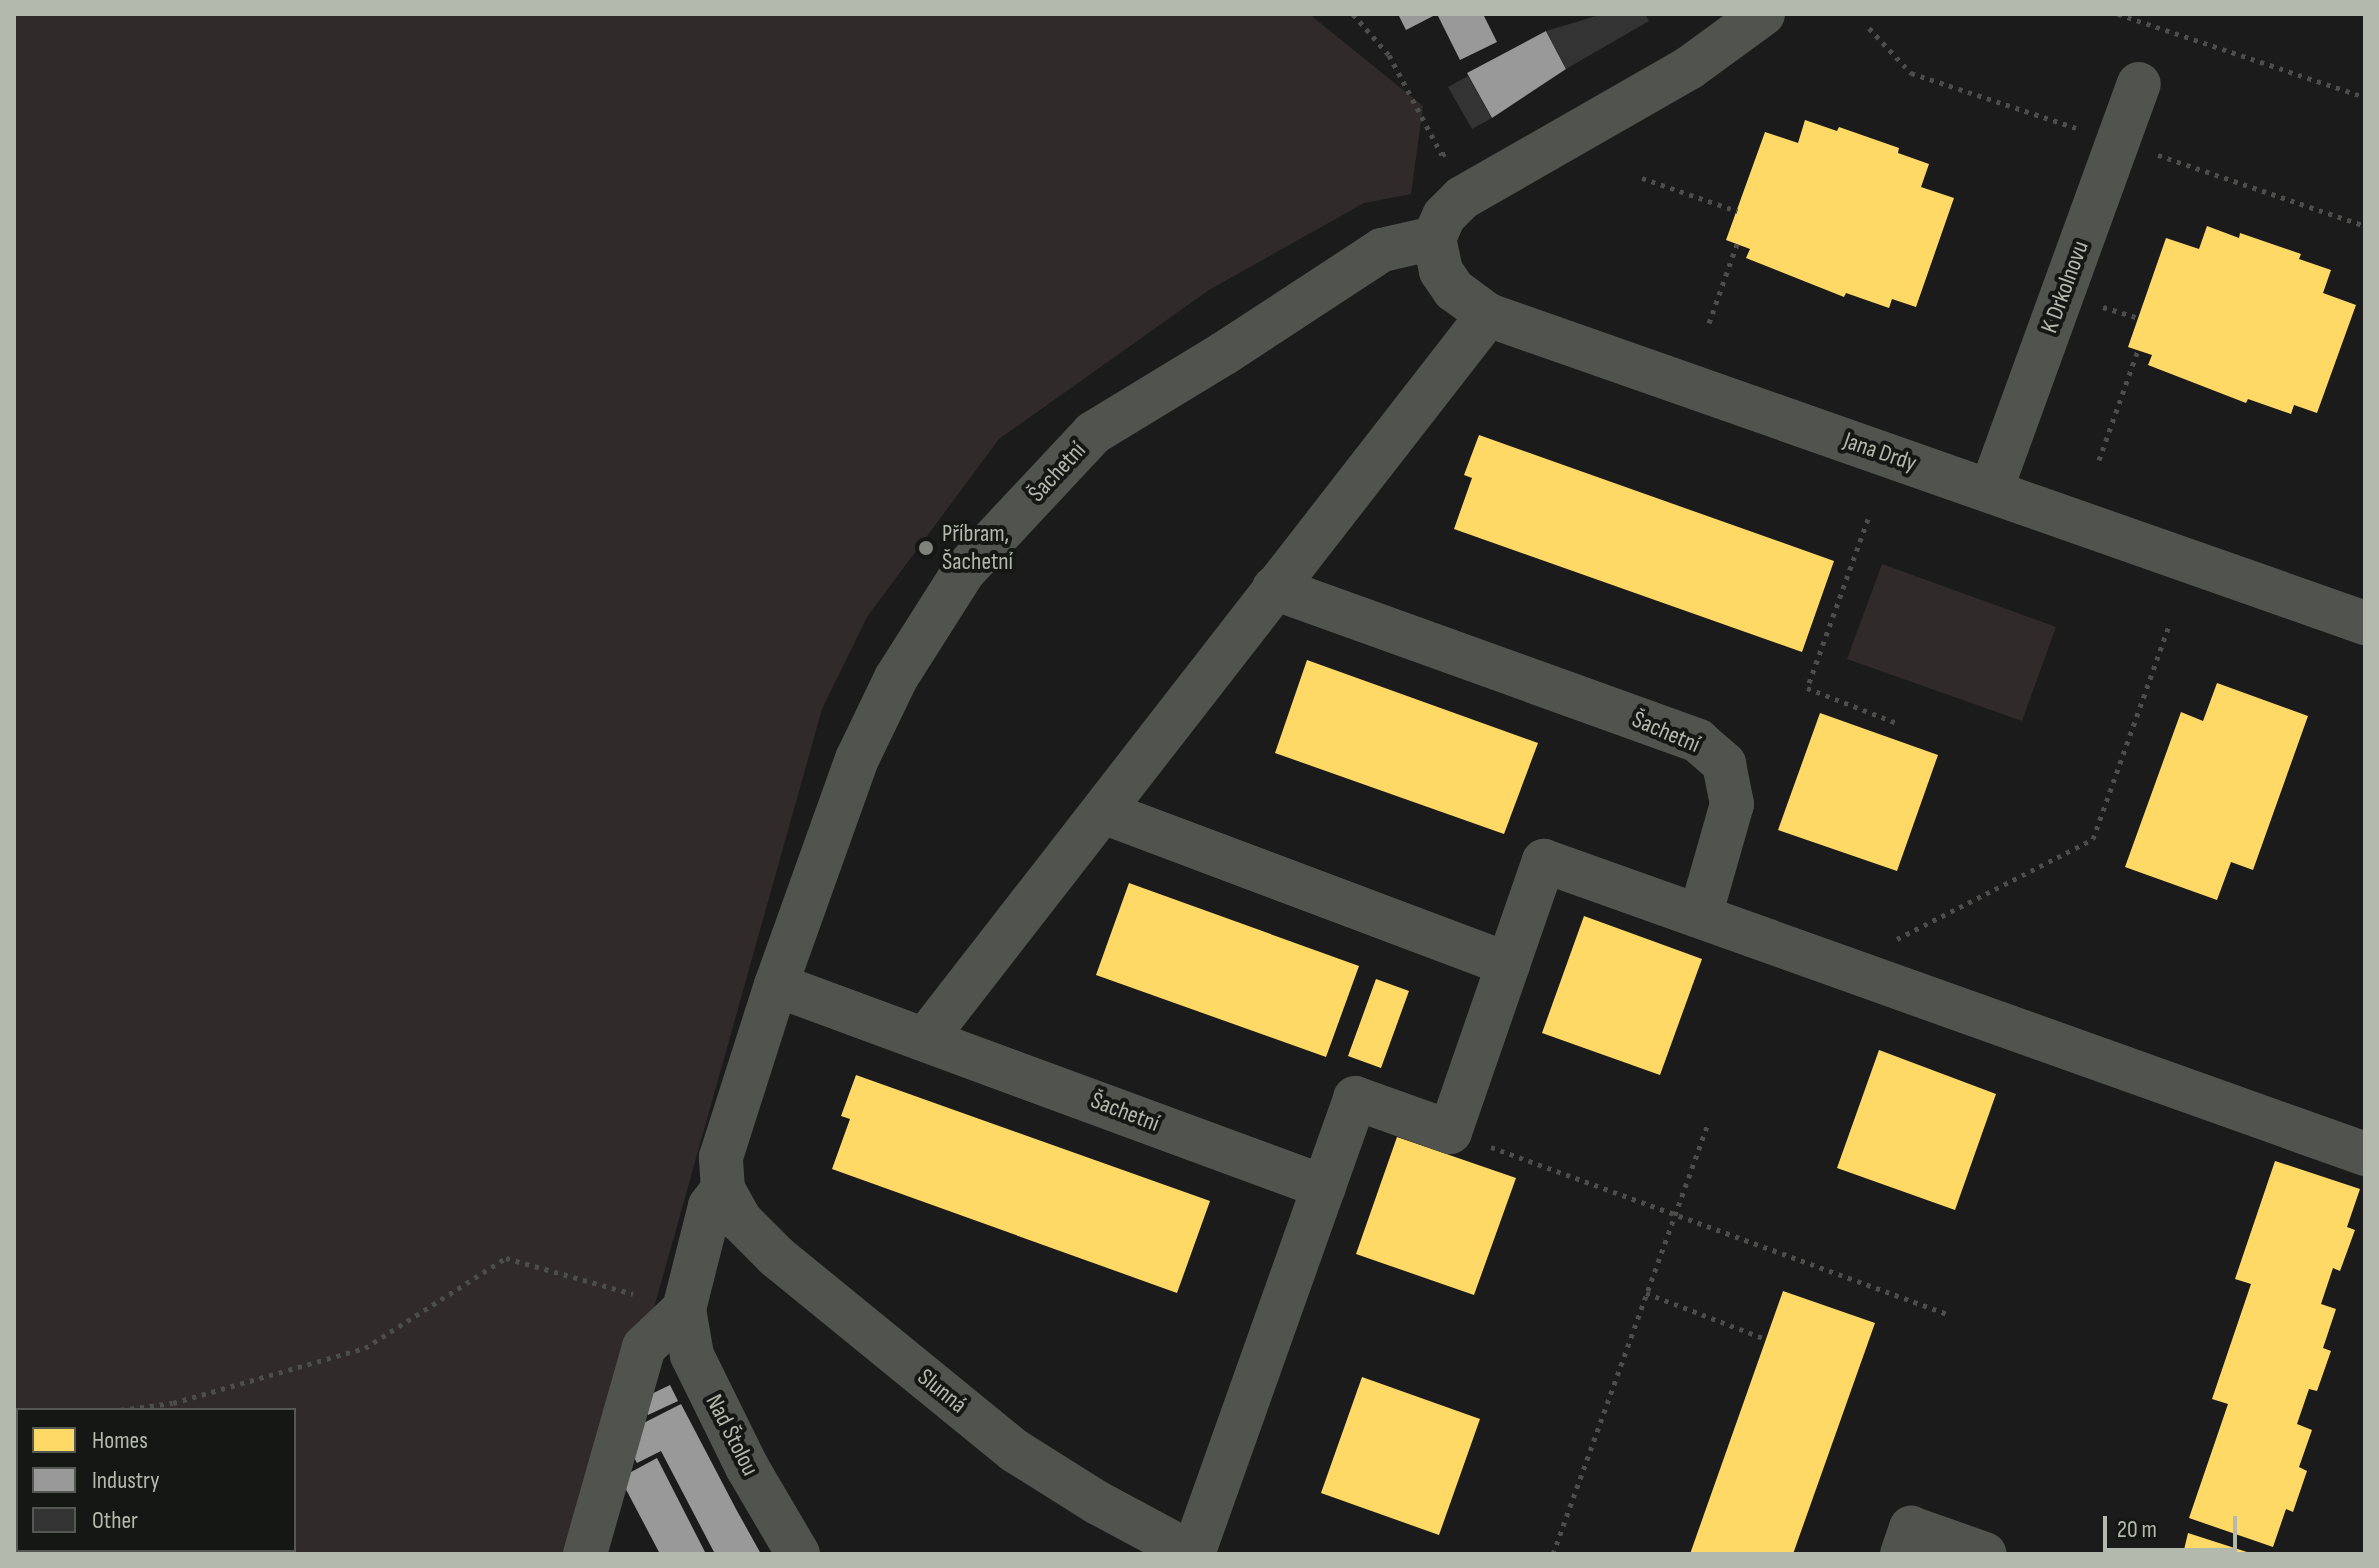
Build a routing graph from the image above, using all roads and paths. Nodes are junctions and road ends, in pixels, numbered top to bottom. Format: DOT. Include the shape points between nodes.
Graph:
graph roads {
  1 [pos="1353,14"];
  2 [pos="1763,14"];
  3 [pos="2118,14"];
  4 [pos="2131,16"];
  5 [pos="1869,28"];
  6 [pos="2139,84"];
  7 [pos="2365,97"];
  8 [pos="2118,142"];
  9 [pos="1453,149"];
  10 [pos="1642,178"];
  11 [pos="1737,211"];
  12 [pos="2365,226"];
  13 [pos="1434,238"];
  14 [pos="1737,244"];
  15 [pos="2100,306"];
  16 [pos="1488,315"];
  17 [pos="2138,318"];
  18 [pos="1709,323"];
  19 [pos="2138,350"];
  20 [pos="2099,460"];
  21 [pos="1991,490"];
  22 [pos="1868,519"];
  23 [pos="1274,588"];
  24 [pos="2365,623"];
  25 [pos="2169,625"];
  26 [pos="1897,723"];
  27 [pos="1103,812"];
  28 [pos="1700,916"];
  29 [pos="1508,964"];
  30 [pos="1843,967"];
  31 [pos="776,985"];
  32 [pos="926,1038"];
  33 [pos="1708,1124"];
  34 [pos="1450,1132"];
  35 [pos="2365,1154"];
  36 [pos="1324,1187"];
  37 [pos="723,1189"];
  38 [pos="1676,1212"];
  39 [pos="1646,1293"];
  40 [pos="684,1309"];
  41 [pos="1948,1314"];
  42 [pos="1766,1339"];
  43 [pos="135,1408"];
  44 [pos="585,1554"];
  45 [pos="798,1554"];
  46 [pos="1193,1554"];
  47 [pos="1553,1554"];
  48 [pos="1902,1554"];
  49 [pos="1985,1554"];
  1 -- 9 [label="path" via="1389,55 1442,155"];
  2 -- 13 [label="street" via="1689,68 1488,180 1444,216"];
  3 -- 4 [label="path"];
  4 -- 7 [label="path"];
  5 -- 8 [label="path" via="1911,73"];
  6 -- 8 [label="street, K Drkolnovu"];
  8 -- 12 [label="path"];
  8 -- 21 [label="street, K Drkolnovu"];
  10 -- 11 [label="path"];
  13 -- 16 [label="street, Jana Drdy" via="1441,271 1470,305"];
  13 -- 31 [label="street, Šachetní" via="1382,250 1093,433 964,571 896,678 857,759"];
  14 -- 18 [label="path"];
  15 -- 17 [label="path"];
  16 -- 21 [label="street, Jana Drdy"];
  16 -- 23 [label="street"];
  19 -- 20 [label="path"];
  21 -- 24 [label="street, Jana Drdy"];
  22 -- 26 [label="path" via="1807,688"];
  23 -- 27 [label="street"];
  23 -- 28 [label="street, Šachetní" via="1698,741 1724,764 1732,804"];
  25 -- 30 [label="path" via="2093,839"];
  27 -- 29 [label="street"];
  27 -- 32 [label="street"];
  28 -- 29 [label="street" via="1544,861"];
  28 -- 30 [label="street"];
  29 -- 34 [label="street"];
  30 -- 35 [label="street"];
  31 -- 32 [label="street, Šachetní"];
  31 -- 37 [label="street, Šachetní" via="721,1157"];
  32 -- 36 [label="street, Šachetní"];
  33 -- 38 [label="path"];
  34 -- 36 [label="street" via="1355,1098"];
  34 -- 38 [label="path"];
  36 -- 46 [label="street"];
  37 -- 40 [label="street, Šachetní" via="710,1206"];
  37 -- 46 [label="street, Slunná" via="741,1221 777,1257 1015,1451"];
  38 -- 39 [label="path"];
  38 -- 41 [label="path"];
  39 -- 42 [label="path"];
  39 -- 47 [label="path"];
  40 -- 43 [label="path" via="506,1258 365,1348 173,1403"];
  40 -- 44 [label="street" via="644,1347"];
  40 -- 45 [label="street, Nad Štolou" via="692,1355 747,1467"];
  48 -- 49 [label="street" via="1911,1528"];
}
